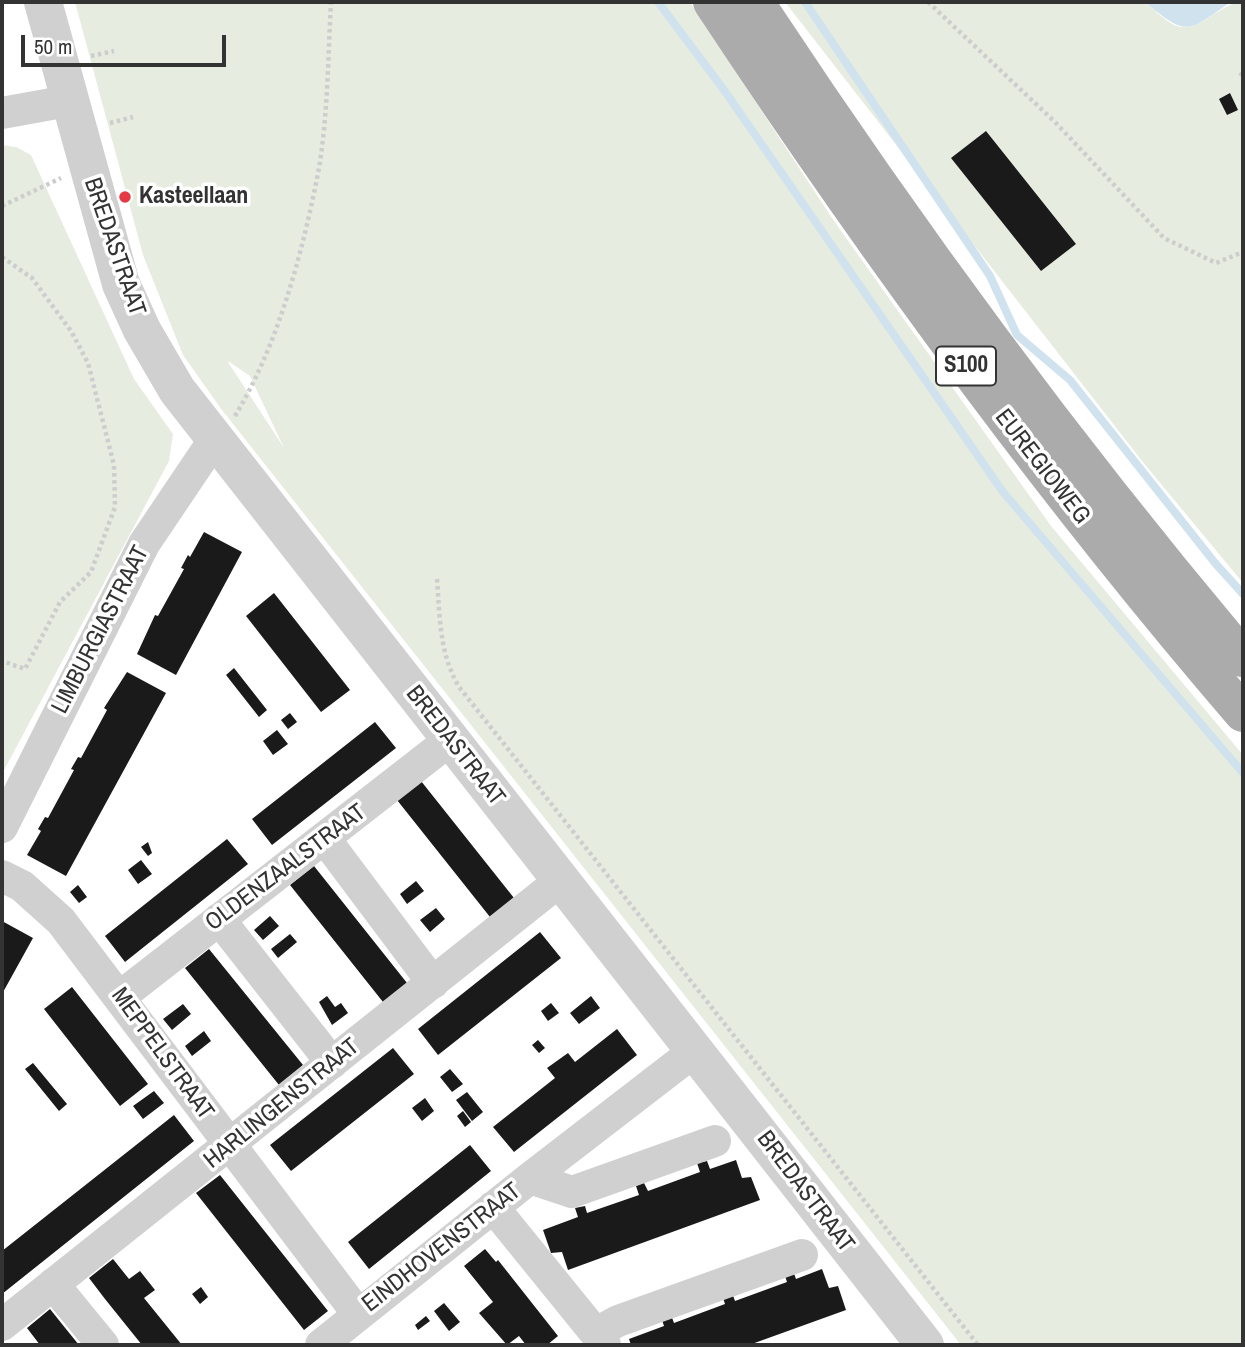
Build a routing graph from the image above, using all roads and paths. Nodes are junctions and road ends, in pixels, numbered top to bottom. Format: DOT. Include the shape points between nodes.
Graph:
graph roads {
  1 [pos="43,2"];
  2 [pos="331,2"];
  3 [pos="712,2"];
  4 [pos="755,2"];
  5 [pos="928,2"];
  6 [pos="68,101"];
  7 [pos="2,113"];
  8 [pos="87,168"];
  9 [pos="2,206"];
  10 [pos="1243,252"];
  11 [pos="2,257"];
  12 [pos="214,440"];
  13 [pos="437,579"];
  14 [pos="1243,658"];
  15 [pos="2,661"];
  16 [pos="1243,713"];
  17 [pos="450,740"];
  18 [pos="2,827"];
  19 [pos="325,839"];
  20 [pos="2,876"];
  21 [pos="561,880"];
  22 [pos="219,919"];
  23 [pos="433,983"];
  24 [pos="121,996"];
  25 [pos="696,1050"];
  26 [pos="332,1063"];
  27 [pos="715,1140"];
  28 [pos="230,1146"];
  29 [pos="530,1178"];
  30 [pos="493,1207"];
  31 [pos="802,1255"];
  32 [pos="53,1284"];
  33 [pos="358,1314"];
  34 [pos="2,1325"];
  35 [pos="600,1339"];
  36 [pos="103,1345"];
  37 [pos="321,1345"];
  38 [pos="925,1345"];
  39 [pos="978,1345"];
  1 -- 6 [label="street, BREDASTRAAT"];
  2 -- 12 [label="path" via="319,166 294,272 252,389"];
  3 -- 16 [label="main road, EUREGIOWEG / S100" via="881,251 993,403"];
  4 -- 14 [label="main road, EUREGIOWEG / S100" via="1023,385"];
  5 -- 10 [label="path" via="1054,121 1164,238 1216,263"];
  6 -- 7 [label="street"];
  6 -- 8 [label="street, BREDASTRAAT"];
  8 -- 9 [label="path"];
  8 -- 12 [label="street, BREDASTRAAT" via="121,284 142,330 177,390"];
  11 -- 15 [label="path" via="32,278 71,331 88,363 114,466 114,507 91,572 60,602 26,669"];
  12 -- 17 [label="street, BREDASTRAAT"];
  12 -- 18 [label="street, LIMBURGIASTRAAT" via="144,544"];
  13 -- 39 [label="path" via="442,648 459,687"];
  17 -- 19 [label="street, OLDENZAALSTRAAT"];
  17 -- 21 [label="street, BREDASTRAAT"];
  19 -- 22 [label="street, OLDENZAALSTRAAT"];
  19 -- 23 [label="street"];
  20 -- 24 [label="street, MEPPELSTRAAT" via="22,886 61,920"];
  21 -- 23 [label="street, HARLINGENSTRAAT"];
  21 -- 25 [label="street, BREDASTRAAT"];
  22 -- 24 [label="street, OLDENZAALSTRAAT"];
  22 -- 26 [label="street"];
  23 -- 26 [label="street, HARLINGENSTRAAT"];
  24 -- 28 [label="street, MEPPELSTRAAT"];
  25 -- 29 [label="street, EINDHOVENSTRAAT"];
  25 -- 38 [label="street, BREDASTRAAT"];
  26 -- 28 [label="street, HARLINGENSTRAAT"];
  27 -- 29 [label="street, EINDHOVENSTRAAT" via="572,1192"];
  28 -- 32 [label="street, HARLINGENSTRAAT"];
  28 -- 33 [label="street, MEPPELSTRAAT"];
  29 -- 30 [label="street, EINDHOVENSTRAAT"];
  30 -- 33 [label="street, EINDHOVENSTRAAT"];
  30 -- 35 [label="street"];
  31 -- 35 [label="street" via="618,1321"];
  32 -- 34 [label="street, HARLINGENSTRAAT"];
  32 -- 36 [label="street"];
  33 -- 37 [label="street, EINDHOVENSTRAAT"];
}
